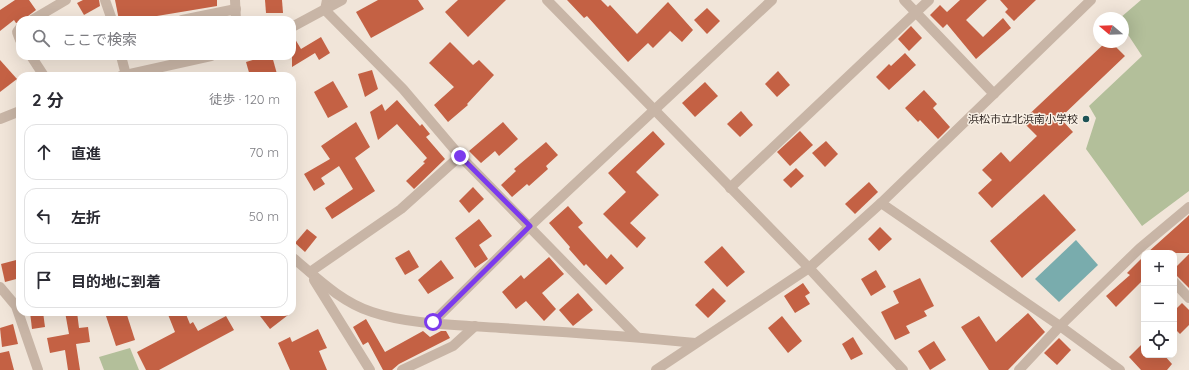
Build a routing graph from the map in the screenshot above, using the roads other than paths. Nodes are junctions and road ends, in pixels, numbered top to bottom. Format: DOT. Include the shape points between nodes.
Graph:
graph roads {
  1 [pos="66,0"];
  2 [pos="105,0"];
  3 [pos="342,0"];
  4 [pos="547,0"];
  5 [pos="772,0"];
  6 [pos="904,0"];
  7 [pos="929,0"];
  8 [pos="1091,0"];
  9 [pos="236,4"];
  10 [pos="326,5"];
  11 [pos="916,12"];
  12 [pos="39,16"];
  13 [pos="111,16"];
  14 [pos="196,16"];
  15 [pos="236,16"];
  16 [pos="296,24"];
  17 [pos="34,60"];
  18 [pos="122,60"];
  19 [pos="193,60"];
  20 [pos="41,72"];
  21 [pos="124,72"];
  22 [pos="138,72"];
  23 [pos="994,94"];
  24 [pos="654,111"];
  25 [pos="16,113"];
  26 [pos="0,119"];
  27 [pos="460,156"];
  28 [pos="730,188"];
  29 [pos="881,203"];
  30 [pos="1189,207"];
  31 [pos="530,226"];
  32 [pos="1143,250"];
  33 [pos="1141,252"];
  34 [pos="296,261"];
  35 [pos="809,268"];
  36 [pos="310,272"];
  37 [pos="1177,285"];
  38 [pos="0,287"];
  39 [pos="1189,298"];
  40 [pos="16,302"];
  41 [pos="22,316"];
  42 [pos="433,322"];
  43 [pos="475,326"];
  44 [pos="1060,326"];
  45 [pos="637,337"];
  46 [pos="695,343"];
  47 [pos="38,370"];
  48 [pos="370,370"];
  49 [pos="402,370"];
  50 [pos="656,370"];
  51 [pos="903,370"];
  52 [pos="1019,370"];
  53 [pos="1120,370"];
  1 -- 12 [label="street"];
  2 -- 13 [label="street"];
  3 -- 10 [label="street"];
  4 -- 24 [label="street"];
  5 -- 24 [label="street"];
  6 -- 11 [label="street"];
  7 -- 11 [label="street"];
  8 -- 23 [label="street"];
  9 -- 14 [label="street"];
  9 -- 15 [label="street"];
  10 -- 16 [label="street"];
  10 -- 27 [label="street" via="404,89"];
  11 -- 23 [label="street"];
  11 -- 28 [label="street"];
  17 -- 20 [label="street"];
  18 -- 21 [label="street"];
  19 -- 22 [label="street"];
  23 -- 29 [label="street"];
  24 -- 28 [label="street"];
  24 -- 31 [label="street"];
  25 -- 26 [label="street"];
  27 -- 31 [label="street"];
  27 -- 36 [label="street" via="401,209"];
  28 -- 35 [label="street"];
  29 -- 35 [label="street"];
  29 -- 44 [label="street"];
  30 -- 32 [label="street"];
  31 -- 42 [label="street"];
  31 -- 45 [label="street"];
  33 -- 44 [label="street"];
  34 -- 36 [label="street"];
  35 -- 46 [label="street"];
  35 -- 51 [label="street"];
  36 -- 42 [label="street" via="334,292 371,312 401,319"];
  36 -- 48 [label="street"];
  37 -- 39 [label="street"];
  38 -- 40 [label="street"];
  41 -- 47 [label="street"];
  42 -- 43 [label="street"];
  43 -- 45 [label="street"];
  43 -- 49 [label="street" via="453,346"];
  44 -- 52 [label="street"];
  44 -- 53 [label="street"];
  45 -- 46 [label="street"];
  46 -- 50 [label="street"];
}
